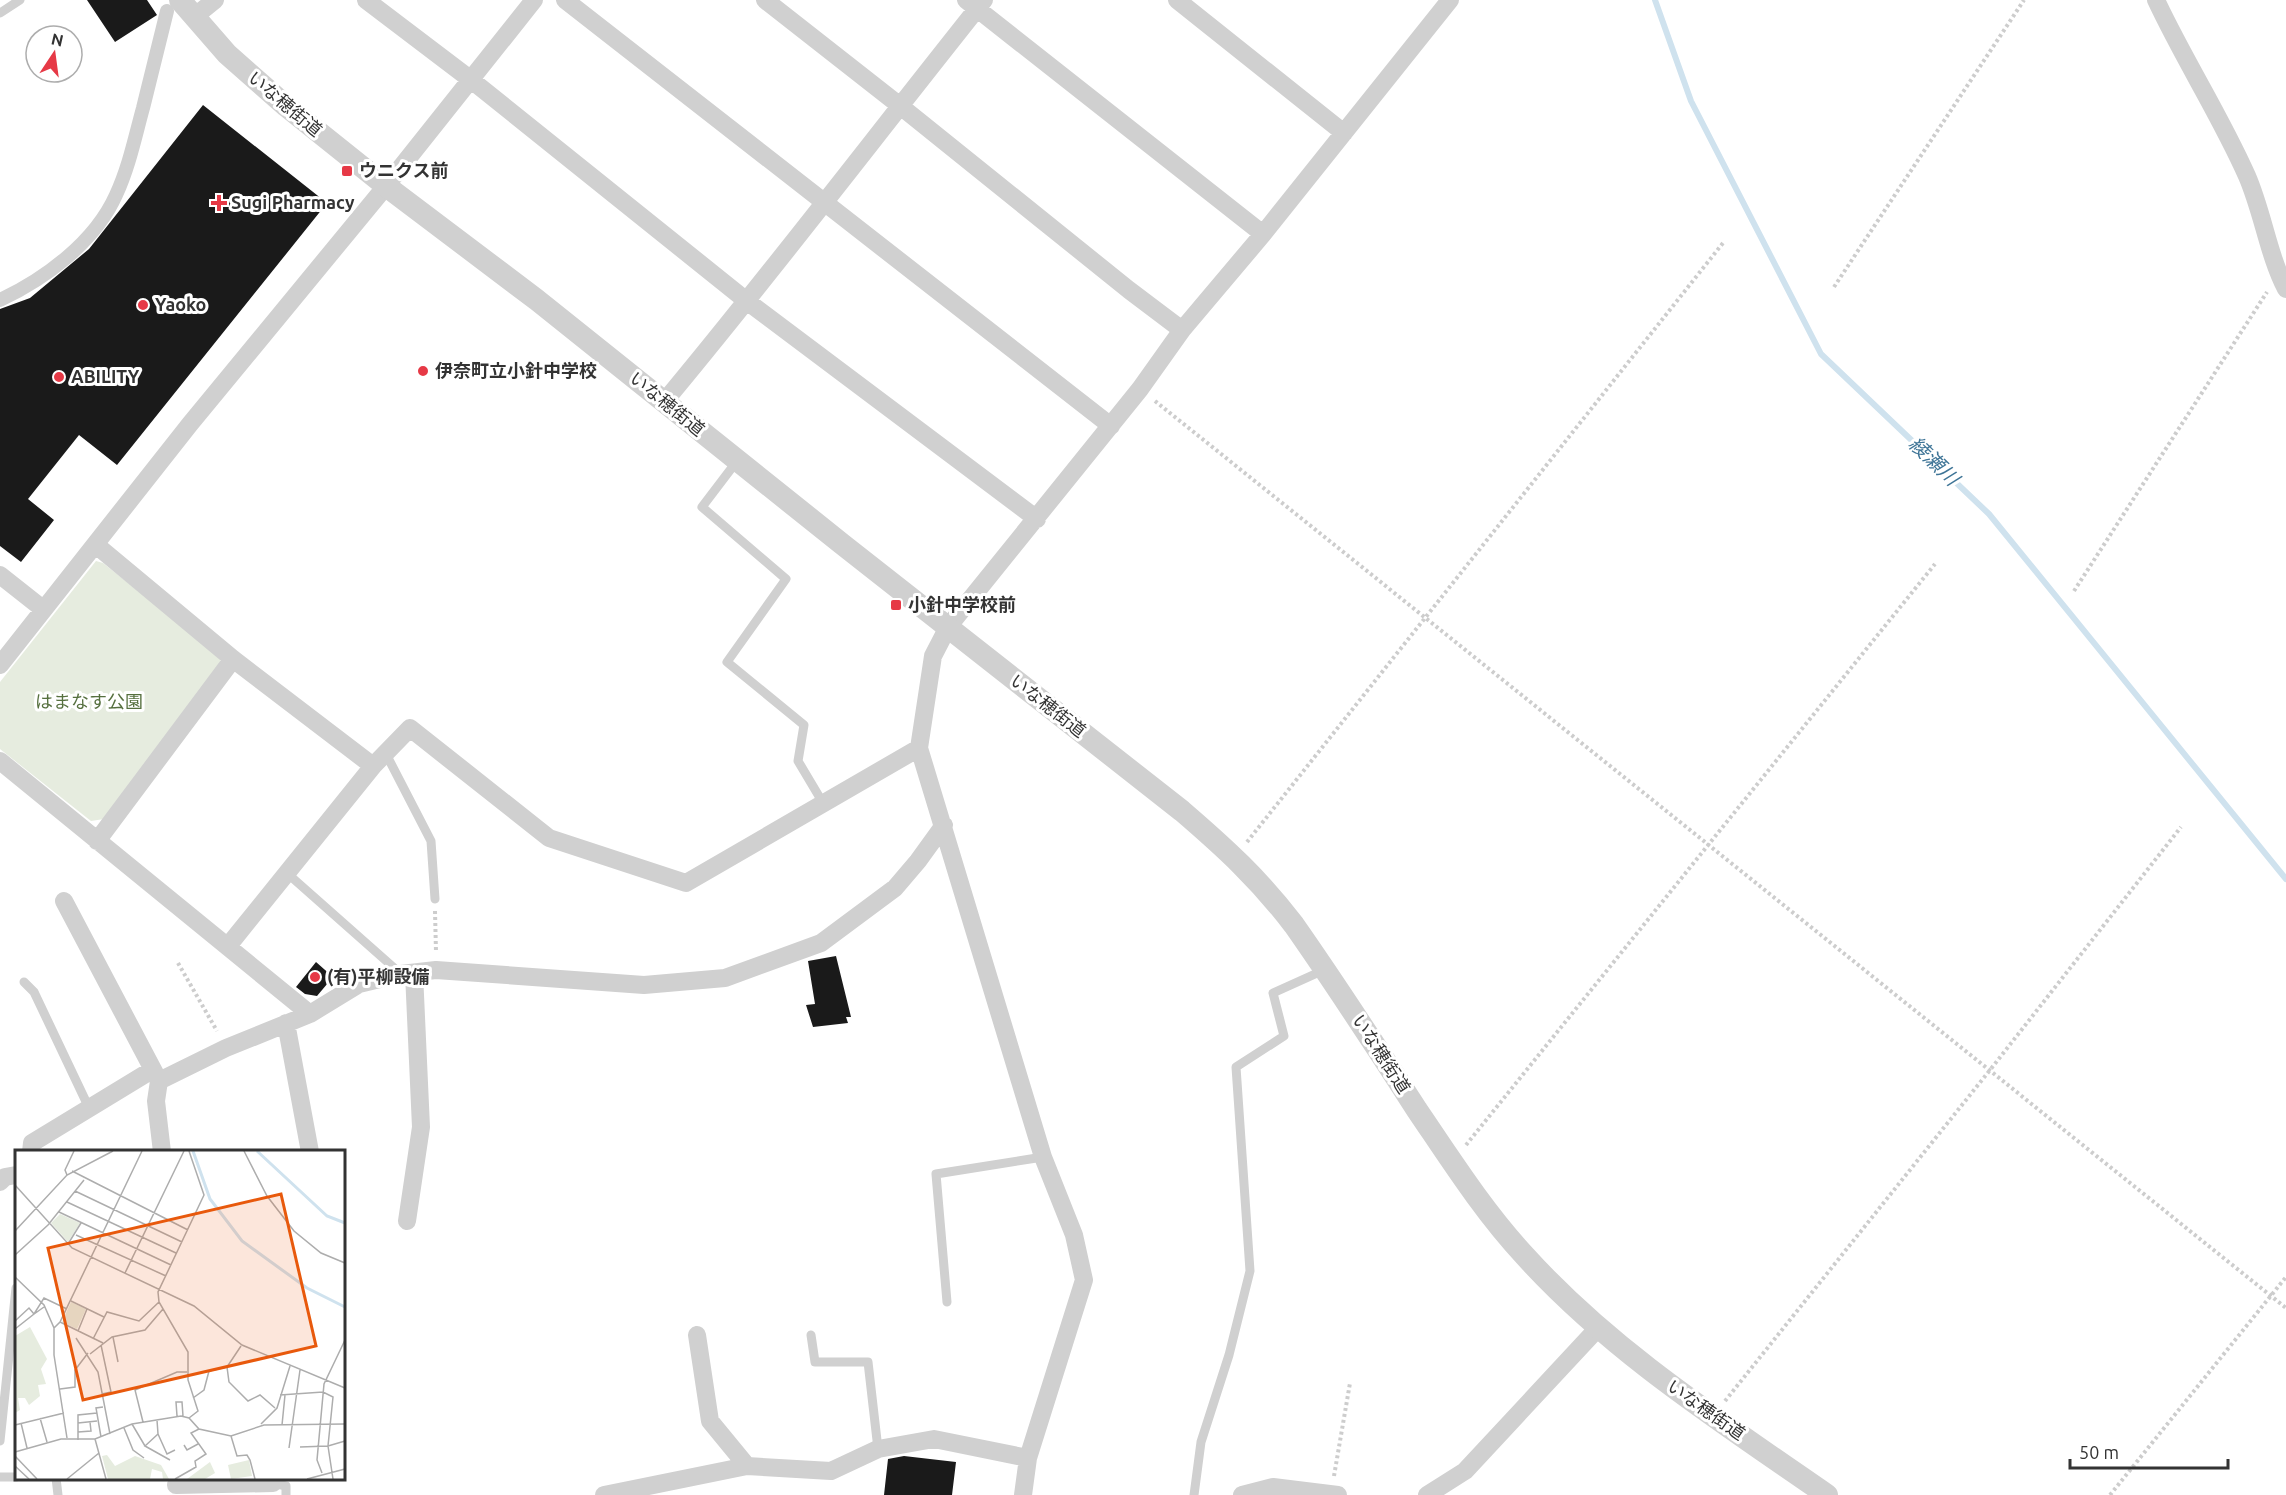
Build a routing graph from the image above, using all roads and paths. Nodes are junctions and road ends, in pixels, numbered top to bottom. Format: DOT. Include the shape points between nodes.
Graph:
graph roads {
  1 [pos="20,0"];
  2 [pos="215,0"];
  3 [pos="366,0"];
  4 [pos="534,0"];
  5 [pos="565,0"];
  6 [pos="765,0"];
  7 [pos="1177,0"];
  8 [pos="1450,0"];
  9 [pos="2024,0"];
  10 [pos="2156,0"];
  11 [pos="976,3"];
  12 [pos="180,9"];
  13 [pos="0,13"];
  14 [pos="470,79"];
  15 [pos="899,105"];
  16 [pos="1344,133"];
  17 [pos="386,186"];
  18 [pos="824,201"];
  19 [pos="1263,234"];
  20 [pos="1723,243"];
  21 [pos="2282,282"];
  22 [pos="1834,287"];
  23 [pos="0,300"];
  24 [pos="748,302"];
  25 [pos="1182,330"];
  26 [pos="1140,389"];
  27 [pos="664,402"];
  28 [pos="1111,426"];
  29 [pos="737,461"];
  30 [pos="1036,519"];
  31 [pos="96,545"];
  32 [pos="1935,564"];
  33 [pos="0,575"];
  34 [pos="2074,591"];
  35 [pos="43,609"];
  36 [pos="1425,617"];
  37 [pos="948,627"];
  38 [pos="233,659"];
  39 [pos="0,665"];
  40 [pos="919,748"];
  41 [pos="379,759"];
  42 [pos="0,761"];
  43 [pos="823,803"];
  44 [pos="944,825"];
  45 [pos="2181,827"];
  46 [pos="97,841"];
  47 [pos="1709,844"];
  48 [pos="1235,857"];
  49 [pos="288,874"];
  50 [pos="435,898"];
  51 [pos="64,901"];
  52 [pos="228,946"];
  53 [pos="178,963"];
  54 [pos="1325,969"];
  55 [pos="436,970"];
  56 [pos="408,973"];
  57 [pos="24,982"];
  58 [pos="310,1014"];
  59 [pos="286,1023"];
  60 [pos="226,1048"];
  61 [pos="1990,1070"];
  62 [pos="155,1076"];
  63 [pos="90,1110"];
  64 [pos="31,1150"];
  65 [pos="162,1150"];
  66 [pos="310,1150"];
  67 [pos="1043,1157"];
  68 [pos="1452,1162"];
  69 [pos="15,1174"];
  70 [pos="0,1182"];
  71 [pos="406,1221"];
  72 [pos="2286,1276"];
  73 [pos="2271,1296"];
  74 [pos="15,1298"];
  75 [pos="947,1302"];
  76 [pos="2286,1308"];
  77 [pos="1598,1328"];
  78 [pos="697,1335"];
  79 [pos="811,1335"];
  80 [pos="1350,1383"];
  81 [pos="1713,1416"];
  82 [pos="0,1441"];
  83 [pos="878,1449"];
  84 [pos="1028,1458"];
  85 [pos="747,1466"];
  86 [pos="278,1485"];
  87 [pos="175,1486"];
  88 [pos="604,1495"];
  89 [pos="1023,1495"];
  90 [pos="1194,1495"];
  91 [pos="1242,1495"];
  92 [pos="1335,1495"];
  93 [pos="1427,1495"];
  94 [pos="1827,1495"];
  95 [pos="2110,1495"];
  1 -- 13 [label="lane"];
  2 -- 12 [label="street"];
  3 -- 14 [label="street"];
  4 -- 14 [label="street"];
  5 -- 18 [label="street"];
  6 -- 15 [label="street"];
  7 -- 16 [label="street"];
  8 -- 16 [label="street"];
  9 -- 22 [label="path"];
  10 -- 21 [label="street" via="2248,178"];
  11 -- 15 [label="street"];
  11 -- 19 [label="street"];
  12 -- 17 [label="street, いな穂街道" via="254,80"];
  12 -- 23 [label="street" via="115,197 93,231 59,265"];
  14 -- 17 [label="street"];
  14 -- 24 [label="street"];
  15 -- 18 [label="street"];
  15 -- 25 [label="street"];
  16 -- 19 [label="street"];
  17 -- 27 [label="street, いな穂街道"];
  17 -- 31 [label="street"];
  18 -- 24 [label="street"];
  18 -- 28 [label="street"];
  19 -- 25 [label="street"];
  20 -- 36 [label="path"];
  21 -- 34 [label="path"];
  24 -- 27 [label="street"];
  24 -- 30 [label="street"];
  25 -- 26 [label="street"];
  26 -- 28 [label="street"];
  26 -- 36 [label="path"];
  27 -- 29 [label="street, いな穂街道"];
  28 -- 30 [label="street"];
  29 -- 37 [label="street, いな穂街道"];
  29 -- 43 [label="lane" via="702,507 786,579 727,662 804,725 798,761"];
  30 -- 37 [label="street"];
  31 -- 35 [label="street"];
  31 -- 38 [label="street"];
  32 -- 47 [label="path"];
  33 -- 35 [label="street"];
  35 -- 39 [label="street"];
  36 -- 47 [label="path"];
  36 -- 48 [label="path"];
  37 -- 40 [label="street" via="933,656"];
  37 -- 48 [label="street, いな穂街道"];
  38 -- 41 [label="street"];
  38 -- 46 [label="street"];
  40 -- 43 [label="street"];
  40 -- 44 [label="street"];
  41 -- 43 [label="street" via="410,728 549,838 686,883"];
  41 -- 49 [label="street"];
  41 -- 50 [label="lane" via="431,841"];
  42 -- 46 [label="street"];
  44 -- 55 [label="street" via="895,888 821,943 725,978 644,985"];
  44 -- 67 [label="street"];
  45 -- 61 [label="path"];
  46 -- 52 [label="street"];
  47 -- 61 [label="path"];
  47 -- 68 [label="path"];
  48 -- 54 [label="street, いな穂街道" via="1270,894"];
  49 -- 52 [label="street"];
  49 -- 56 [label="lane"];
  50 -- 55 [label="path"];
  51 -- 62 [label="street"];
  52 -- 58 [label="street"];
  53 -- 60 [label="path"];
  54 -- 68 [label="street, いな穂街道"];
  54 -- 90 [label="lane" via="1273,993 1284,1036 1236,1067 1250,1271 1201,1443"];
  55 -- 56 [label="street"];
  56 -- 58 [label="street" via="359,984"];
  56 -- 71 [label="street" via="421,1127"];
  57 -- 63 [label="lane" via="34,993"];
  58 -- 59 [label="street"];
  59 -- 60 [label="street"];
  59 -- 66 [label="street"];
  60 -- 62 [label="street"];
  61 -- 73 [label="path"];
  61 -- 81 [label="path"];
  62 -- 63 [label="street"];
  62 -- 65 [label="street"];
  63 -- 64 [label="street" via="32,1143"];
  67 -- 75 [label="lane" via="936,1174"];
  67 -- 84 [label="street" via="1074,1235 1084,1280"];
  68 -- 77 [label="street, いな穂街道" via="1523,1255"];
  69 -- 70 [label="street"];
  72 -- 73 [label="path"];
  73 -- 76 [label="path"];
  73 -- 95 [label="path"];
  74 -- 82 [label="lane"];
  77 -- 81 [label="street, いな穂街道"];
  77 -- 93 [label="street" via="1465,1472"];
  78 -- 85 [label="street" via="710,1421"];
  79 -- 83 [label="lane" via="815,1362 868,1362"];
  80 -- 92 [label="path"];
  81 -- 94 [label="street, いな穂街道"];
  83 -- 84 [label="street" via="934,1438"];
  83 -- 85 [label="street" via="831,1471"];
  84 -- 89 [label="street"];
  85 -- 88 [label="street"];
  86 -- 87 [label="street"];
  91 -- 92 [label="street" via="1273,1487"];
}
